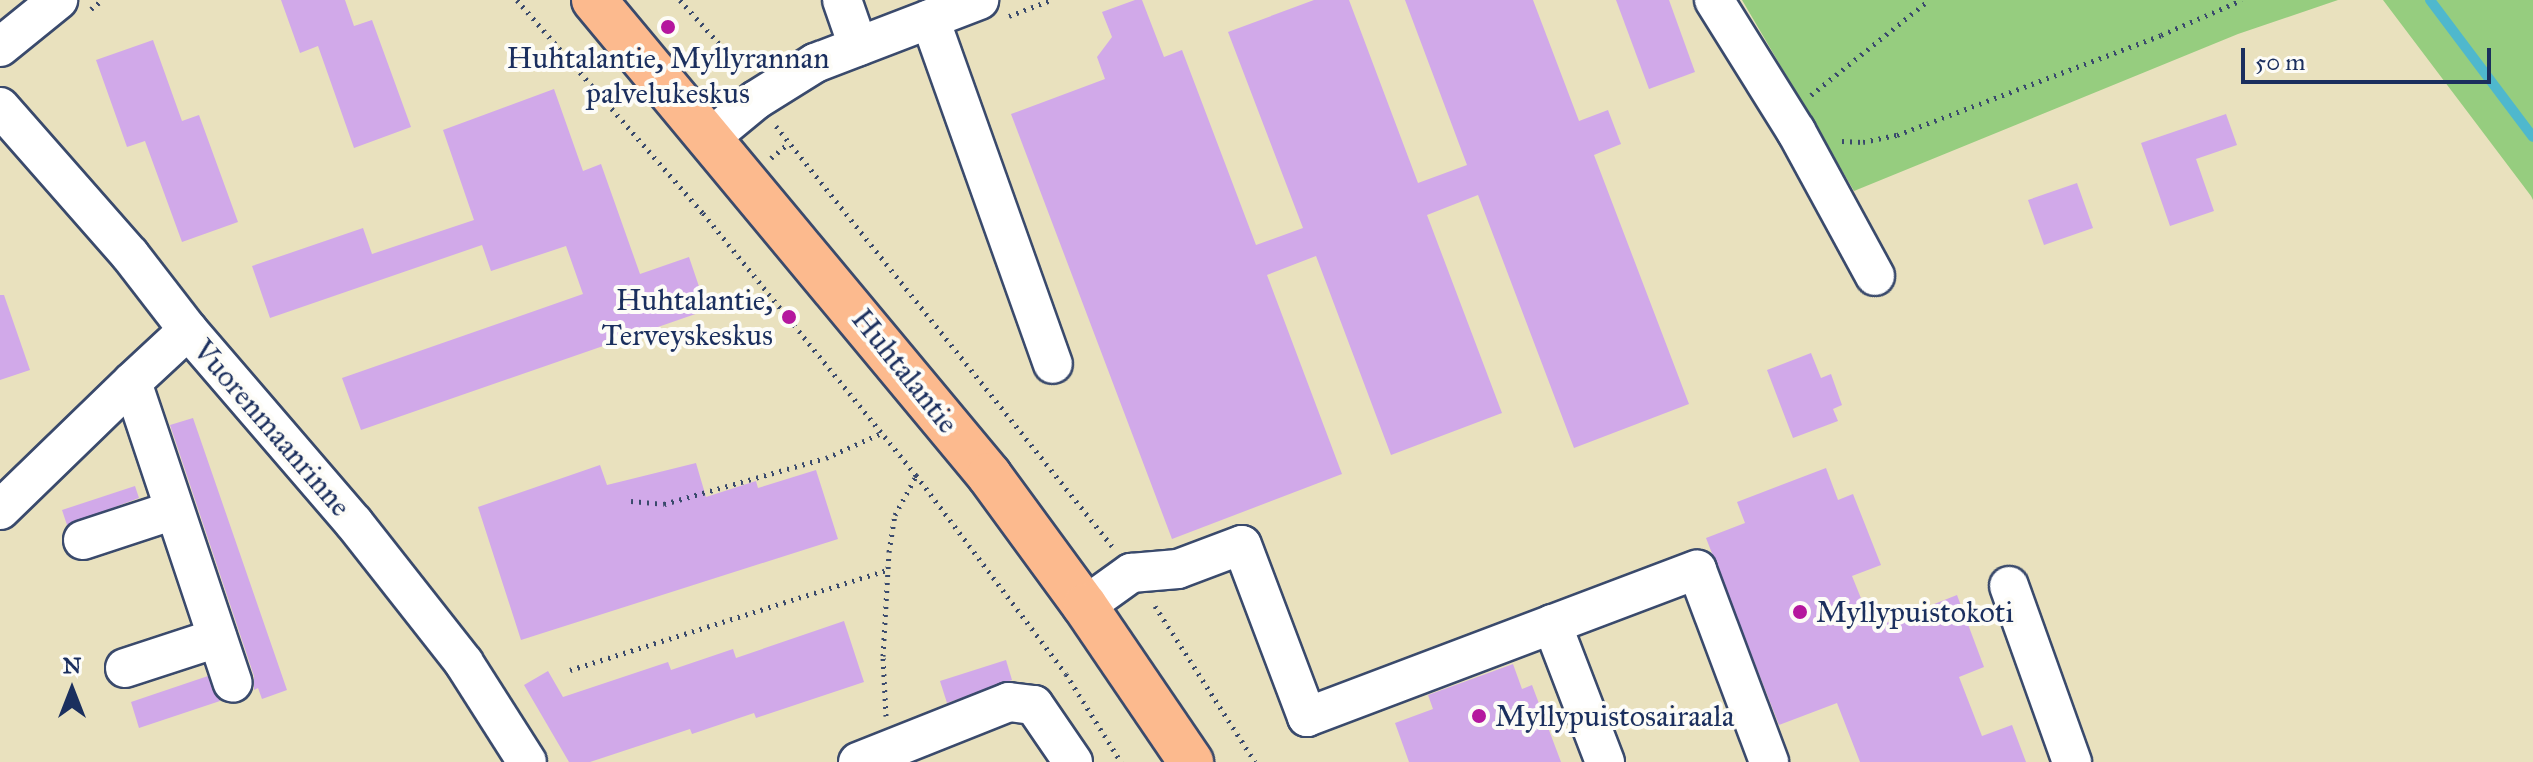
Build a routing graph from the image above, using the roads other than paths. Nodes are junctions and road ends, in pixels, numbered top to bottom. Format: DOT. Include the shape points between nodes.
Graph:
graph roads {
  1 [pos="58,0"];
  2 [pos="594,0"];
  3 [pos="842,0"];
  4 [pos="979,0"];
  5 [pos="1714,0"];
  6 [pos="930,19"];
  7 [pos="858,46"];
  8 [pos="0,47"];
  9 [pos="0,107"];
  10 [pos="711,137"];
  11 [pos="1875,276"];
  12 [pos="188,330"];
  13 [pos="1053,364"];
  14 [pos="132,382"];
  15 [pos="0,510"];
  16 [pos="174,510"];
  17 [pos="83,540"];
  18 [pos="2009,586"];
  19 [pos="1085,606"];
  20 [pos="1552,624"];
  21 [pos="217,638"];
  22 [pos="125,668"];
  23 [pos="233,683"];
  24 [pos="527,762"];
  25 [pos="858,762"];
  26 [pos="1073,762"];
  27 [pos="1191,762"];
  28 [pos="1605,762"];
  29 [pos="1769,762"];
  30 [pos="2072,762"];
  1 -- 8 [label="street"];
  2 -- 10 [label="main road, Huhtalantie"];
  3 -- 7 [label="street"];
  4 -- 6 [label="street"];
  5 -- 11 [label="street" via="1791,123"];
  6 -- 7 [label="street"];
  6 -- 13 [label="street"];
  7 -- 10 [label="street" via="815,63 756,100"];
  9 -- 12 [label="street, Vuorenmaanrinne"];
  10 -- 19 [label="main road, Huhtalantie" via="980,464"];
  12 -- 14 [label="street"];
  12 -- 24 [label="street, Vuorenmaanrinne" via="409,592 464,663"];
  14 -- 15 [label="street"];
  14 -- 16 [label="street"];
  16 -- 17 [label="street"];
  16 -- 21 [label="street"];
  18 -- 30 [label="street"];
  19 -- 20 [label="street" via="1131,573 1178,569 1242,545 1307,717"];
  19 -- 27 [label="main road, Huhtalantie"];
  20 -- 28 [label="street"];
  20 -- 29 [label="street" via="1697,570"];
  21 -- 22 [label="street"];
  21 -- 23 [label="street"];
  25 -- 26 [label="street" via="1009,702 1034,705"];
}
